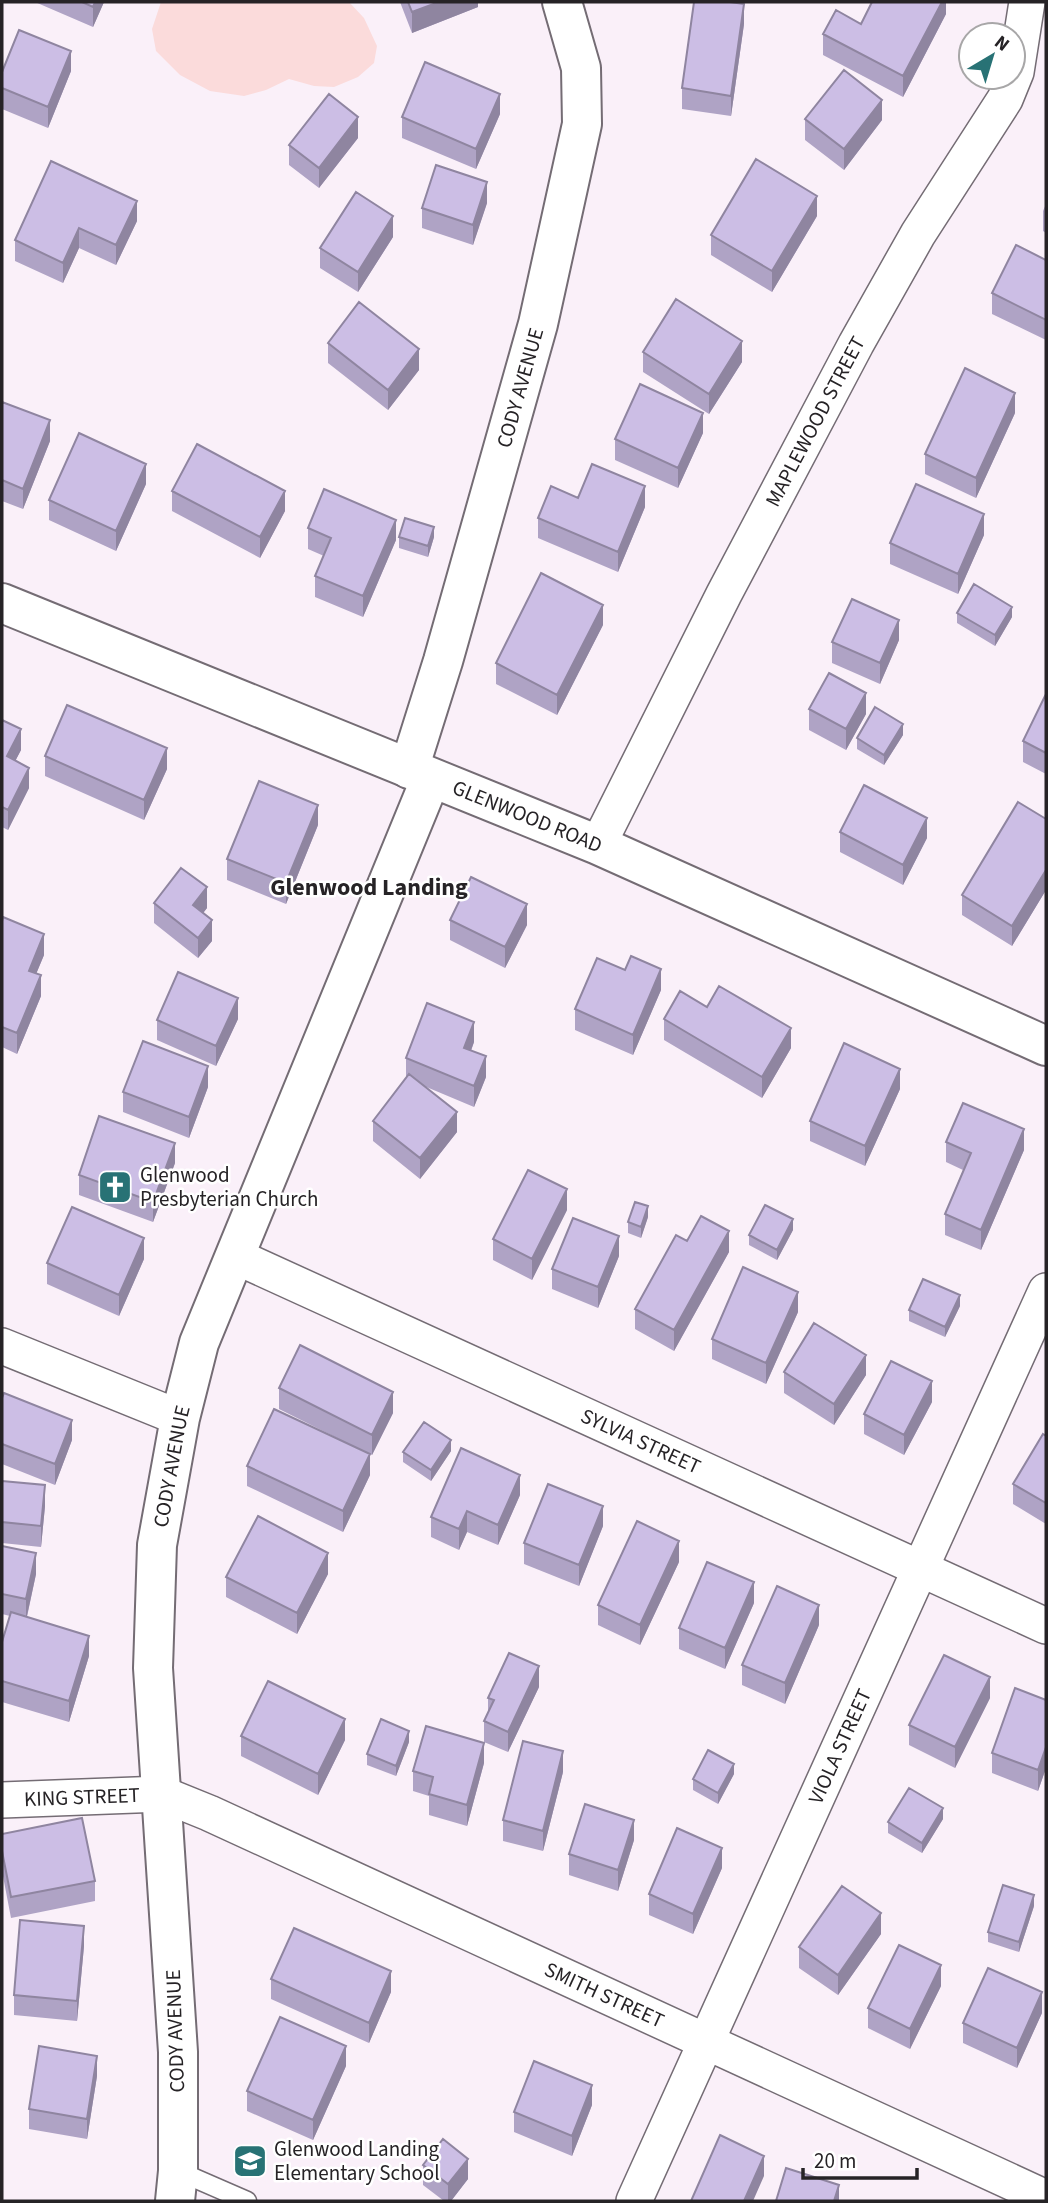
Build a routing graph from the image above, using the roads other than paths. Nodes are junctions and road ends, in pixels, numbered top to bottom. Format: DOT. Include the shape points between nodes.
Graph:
graph roads {
  1 [pos="562,2"];
  2 [pos="1027,2"];
  3 [pos="2,603"];
  4 [pos="420,774"];
  5 [pos="598,845"];
  6 [pos="1046,1046"];
  7 [pos="234,1256"];
  8 [pos="1046,1291"];
  9 [pos="2,1346"];
  10 [pos="180,1418"];
  11 [pos="920,1568"];
  12 [pos="1046,1626"];
  13 [pos="163,1794"];
  14 [pos="2,1800"];
  15 [pos="706,2042"];
  16 [pos="176,2186"];
  17 [pos="1046,2198"];
  18 [pos="247,2201"];
  19 [pos="634,2201"];
  1 -- 4 [label="street, CODY AVENUE" via="581,68 582,124 538,324 443,661"];
  2 -- 5 [label="street, MAPLEWOOD STREET" via="1016,72 1005,99 918,234 856,344"];
  3 -- 4 [label="street, GLENWOOD ROAD"];
  4 -- 5 [label="street, GLENWOOD ROAD"];
  4 -- 7 [label="street, CODY AVENUE"];
  5 -- 6 [label="street, GLENWOOD ROAD"];
  7 -- 10 [label="street, CODY AVENUE" via="199,1343"];
  7 -- 11 [label="street, SYLVIA STREET"];
  8 -- 11 [label="street, VIOLA STREET"];
  9 -- 10 [label="street"];
  10 -- 13 [label="street, CODY AVENUE" via="157,1545 153,1668"];
  11 -- 12 [label="street, SYLVIA STREET"];
  11 -- 15 [label="street, VIOLA STREET"];
  13 -- 14 [label="street, KING STREET"];
  13 -- 15 [label="street, SMITH STREET"];
  13 -- 16 [label="street, CODY AVENUE" via="178,2052"];
  15 -- 17 [label="street, SMITH STREET"];
  15 -- 19 [label="street, VIOLA STREET"];
  16 -- 18 [label="lane"];
}
